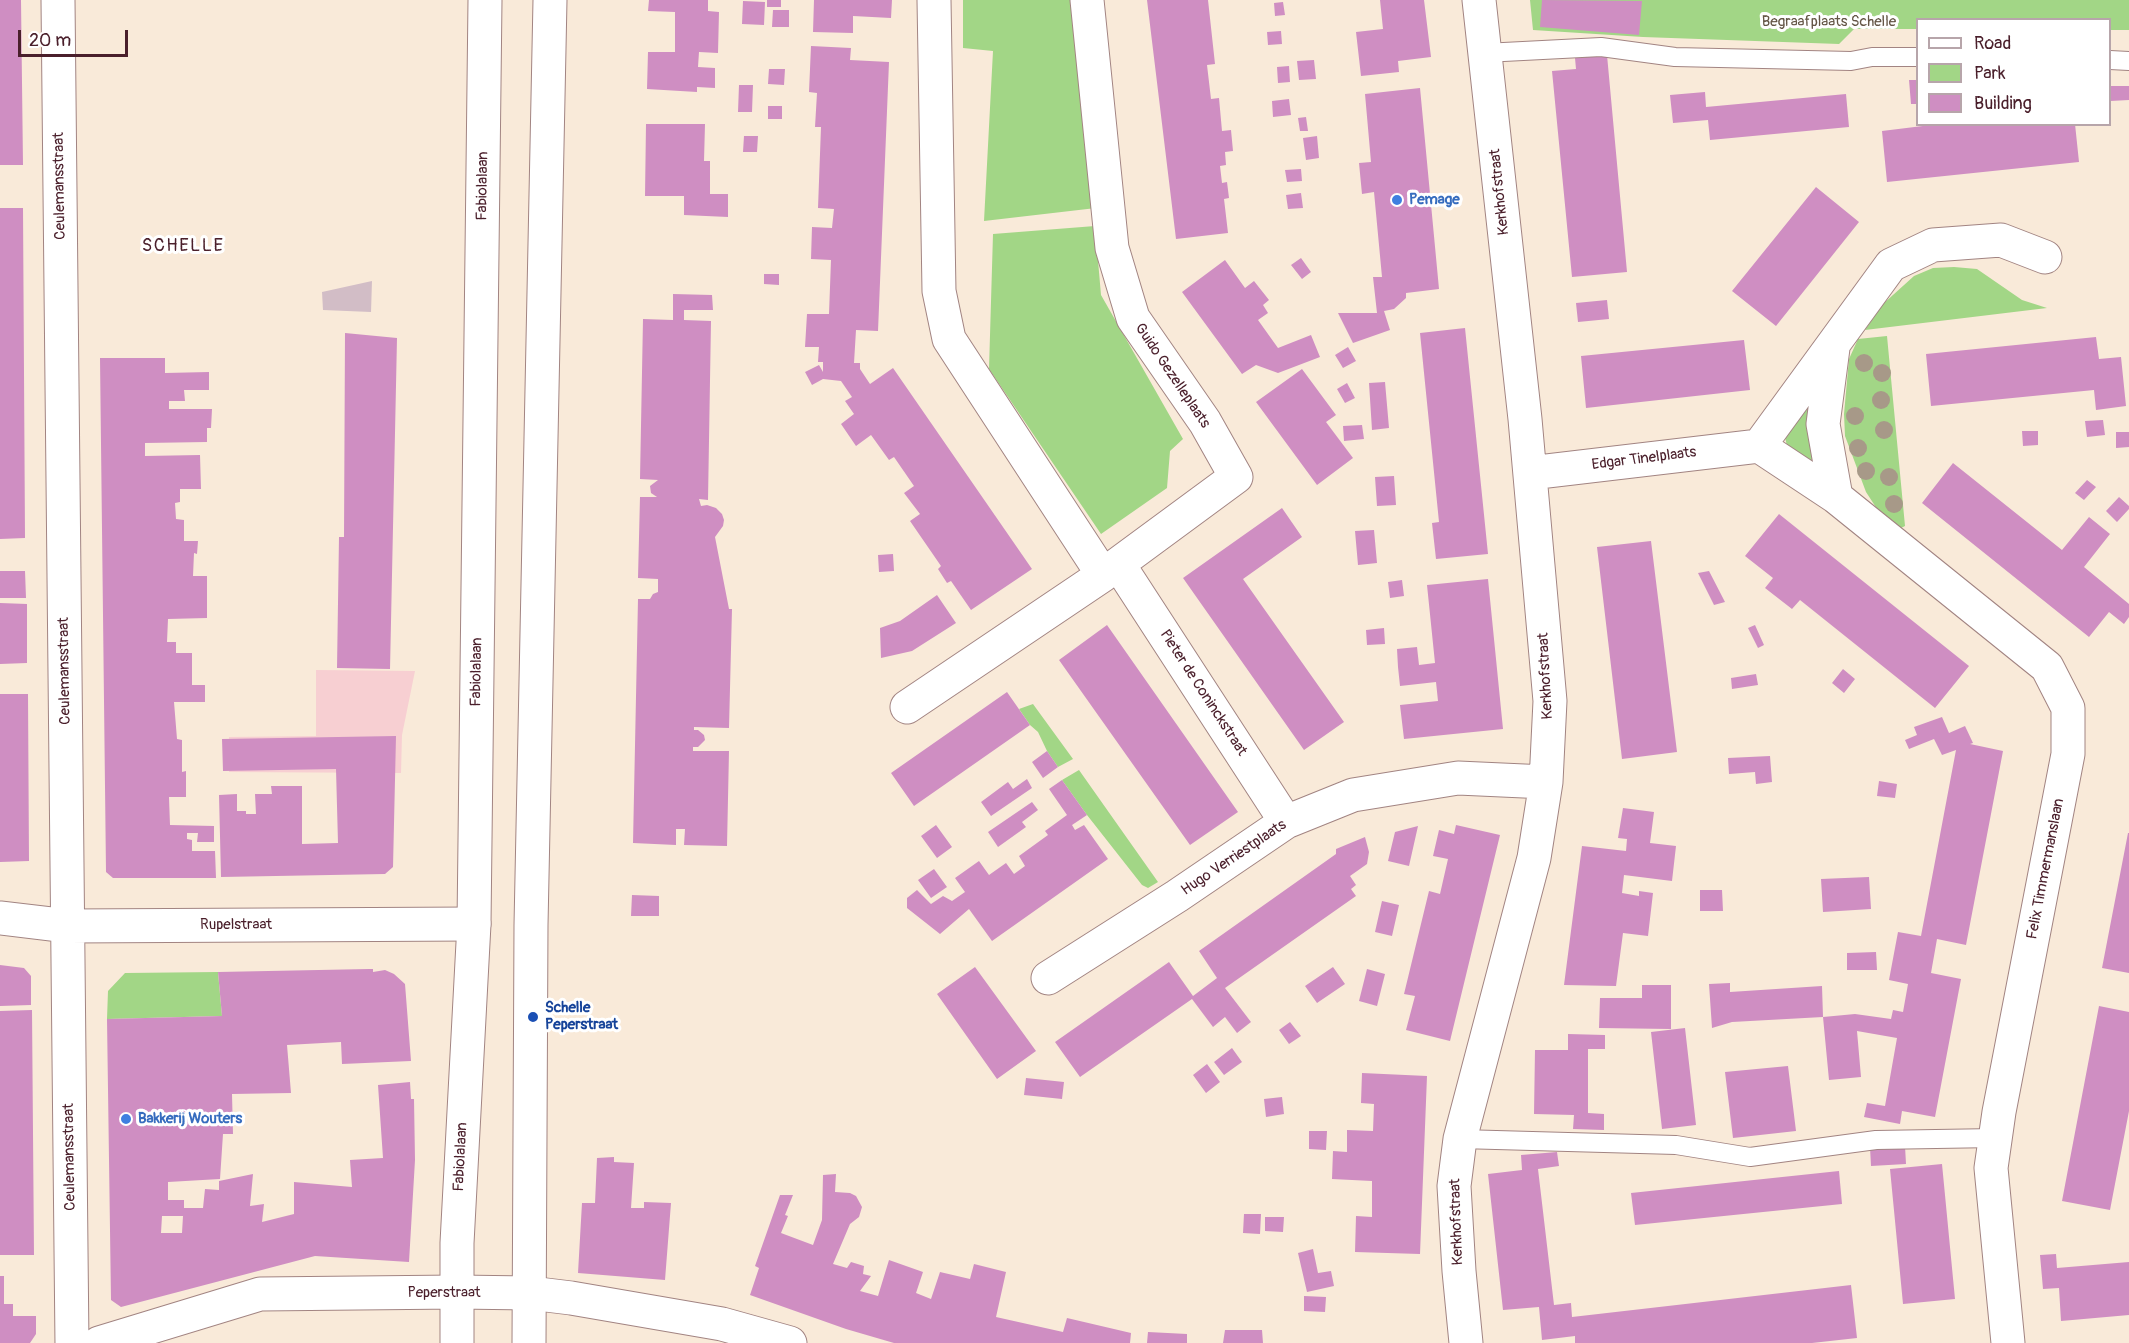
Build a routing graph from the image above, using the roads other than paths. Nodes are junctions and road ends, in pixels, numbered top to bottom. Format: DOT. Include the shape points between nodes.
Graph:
graph roads {
  1 [pos="58,0"];
  2 [pos="485,0"];
  3 [pos="550,0"];
  4 [pos="934,0"];
  5 [pos="1087,0"];
  6 [pos="1479,0"];
  7 [pos="1484,53"];
  8 [pos="1916,57"];
  9 [pos="2111,60"];
  10 [pos="2129,61"];
  11 [pos="2045,257"];
  12 [pos="1833,345"];
  13 [pos="1759,446"];
  14 [pos="1530,472"];
  15 [pos="1836,497"];
  16 [pos="1111,570"];
  17 [pos="908,707"];
  18 [pos="1546,782"];
  19 [pos="1286,822"];
  20 [pos="0,918"];
  21 [pos="474,924"];
  22 [pos="68,926"];
  23 [pos="1048,978"];
  24 [pos="1996,1138"];
  25 [pos="1460,1139"];
  26 [pos="457,1293"];
  27 [pos="530,1293"];
  28 [pos="72,1343"];
  29 [pos="99,1343"];
  30 [pos="457,1343"];
  31 [pos="529,1343"];
  32 [pos="790,1343"];
  33 [pos="1466,1343"];
  34 [pos="2008,1343"];
  1 -- 22 [label="street, Ceulemansstraat"];
  2 -- 21 [label="street, Fabiolalaan"];
  3 -- 27 [label="street" via="531,913"];
  4 -- 16 [label="street" via="939,291 949,339"];
  5 -- 16 [label="street, Guido Gezelleplaats" via="1112,248 1133,318 1205,422 1236,477"];
  6 -- 7 [label="street, Kerkhofstraat"];
  7 -- 8 [label="lane" via="1600,47 1675,57 1851,61"];
  7 -- 14 [label="street, Kerkhofstraat"];
  9 -- 10 [label="lane"];
  11 -- 12 [label="street" via="2001,240 1933,245 1891,265"];
  12 -- 13 [label="street"];
  12 -- 15 [label="street" via="1822,424"];
  13 -- 14 [label="street, Edgar Tinelplaats"];
  13 -- 15 [label="street"];
  14 -- 18 [label="street, Kerkhofstraat" via="1550,701"];
  15 -- 24 [label="street, Felix Timmermanslaan" via="2047,667 2068,708 2068,754"];
  16 -- 17 [label="street, Guido Gezelleplaats"];
  16 -- 19 [label="street, Pieter de Coninckstraat"];
  18 -- 19 [label="street, Hugo Verriestplaats" via="1458,778 1353,795"];
  18 -- 25 [label="street, Kerkhofstraat" via="1534,858"];
  19 -- 23 [label="street, Hugo Verriestplaats"];
  20 -- 22 [label="street, Rupelstraat"];
  21 -- 22 [label="street, Rupelstraat"];
  21 -- 26 [label="street, Fabiolalaan"];
  22 -- 28 [label="street, Ceulemansstraat"];
  24 -- 25 [label="lane" via="1876,1140 1749,1157 1676,1145"];
  24 -- 34 [label="street, Felix Timmermanslaan" via="1991,1168"];
  25 -- 33 [label="street, Kerkhofstraat" via="1454,1186"];
  26 -- 27 [label="street, Peperstraat"];
  26 -- 29 [label="street, Peperstraat" via="260,1294"];
  26 -- 30 [label="street, Fabiolalaan"];
  27 -- 31 [label="street"];
  27 -- 32 [label="street, Peperstraat" via="722,1324"];
}
